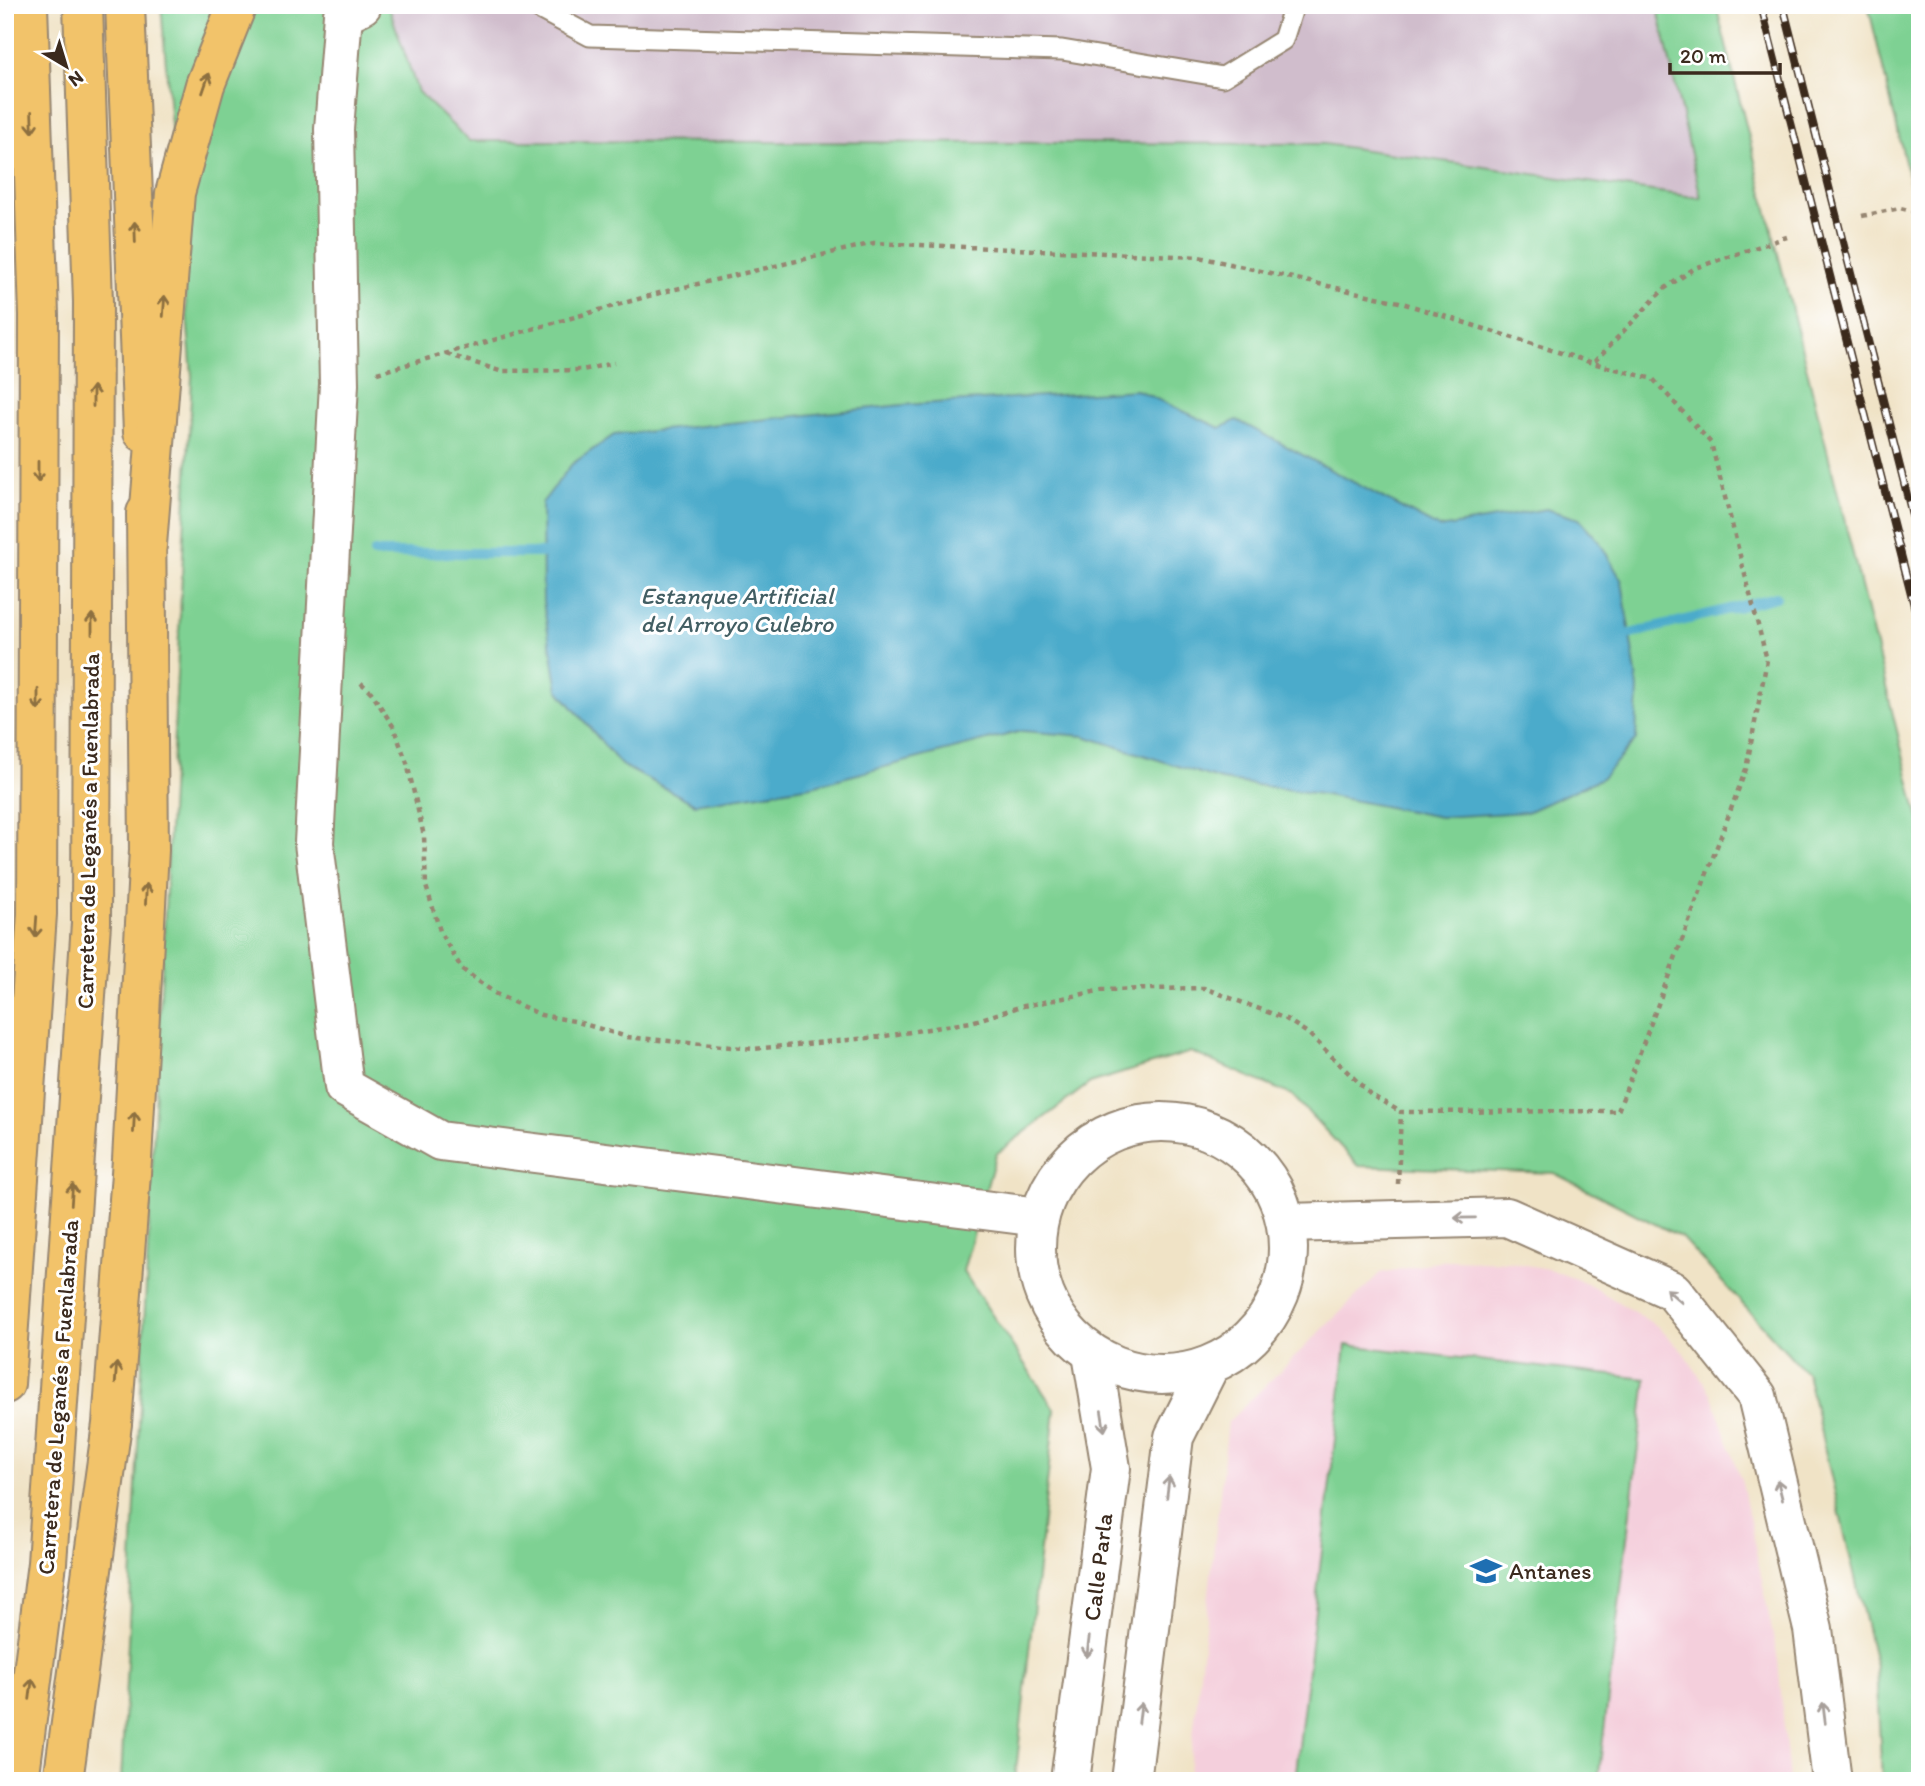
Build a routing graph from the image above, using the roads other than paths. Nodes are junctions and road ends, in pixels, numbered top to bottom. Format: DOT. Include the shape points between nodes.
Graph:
graph roads {
  1 [pos="28,5"];
  2 [pos="83,5"];
  3 [pos="125,5"];
  4 [pos="237,5"];
  5 [pos="362,5"];
  6 [pos="532,5"];
  7 [pos="1294,5"];
  8 [pos="148,545"];
  9 [pos="1039,1217"];
  10 [pos="1287,1223"];
  11 [pos="1092,1354"];
  12 [pos="1210,1365"];
  13 [pos="5,1384"];
  14 [pos="112,1424"];
  15 [pos="19,1781"];
  16 [pos="63,1781"];
  17 [pos="84,1781"];
  18 [pos="1070,1781"];
  19 [pos="1131,1781"];
  20 [pos="1832,1781"];
  1 -- 13 [label="highway, one-way" via="39,315 37,914"];
  15 -- 2 [label="highway, Carretera de Leganés a Fuenlabrada, one-way" via="47,1563 91,923 93,302"];
  8 -- 3 [label="highway, one-way"];
  8 -- 4 [label="highway, one-way" via="175,192 205,85"];
  5 -- 9 [label="street" via="343,15 334,128 339,384 314,843 344,1087 440,1141"];
  6 -- 7 [label="lane" via="590,36 1062,50 1223,77 1283,40"];
  14 -- 8 [label="highway, one-way" via="149,850"];
  9 -- 10 [label="street" via="1056,1178 1085,1147 1123,1127 1165,1121 1207,1129 1244,1150 1272,1183"];
  9 -- 11 [label="street" via="1035,1256 1044,1294 1064,1328"];
  10 -- 12 [label="street" via="1288,1266 1274,1307 1247,1342"];
  20 -- 10 [label="street, one-way" via="1813,1629 1757,1396 1674,1291 1507,1217"];
  11 -- 12 [label="street" via="1129,1371 1170,1375"];
  11 -- 18 [label="street, Calle Parla, one-way" via="1111,1468"];
  19 -- 12 [label="street, one-way" via="1174,1437"];
  14 -- 16 [label="highway"];
  14 -- 17 [label="highway" via="96,1683"];
}
